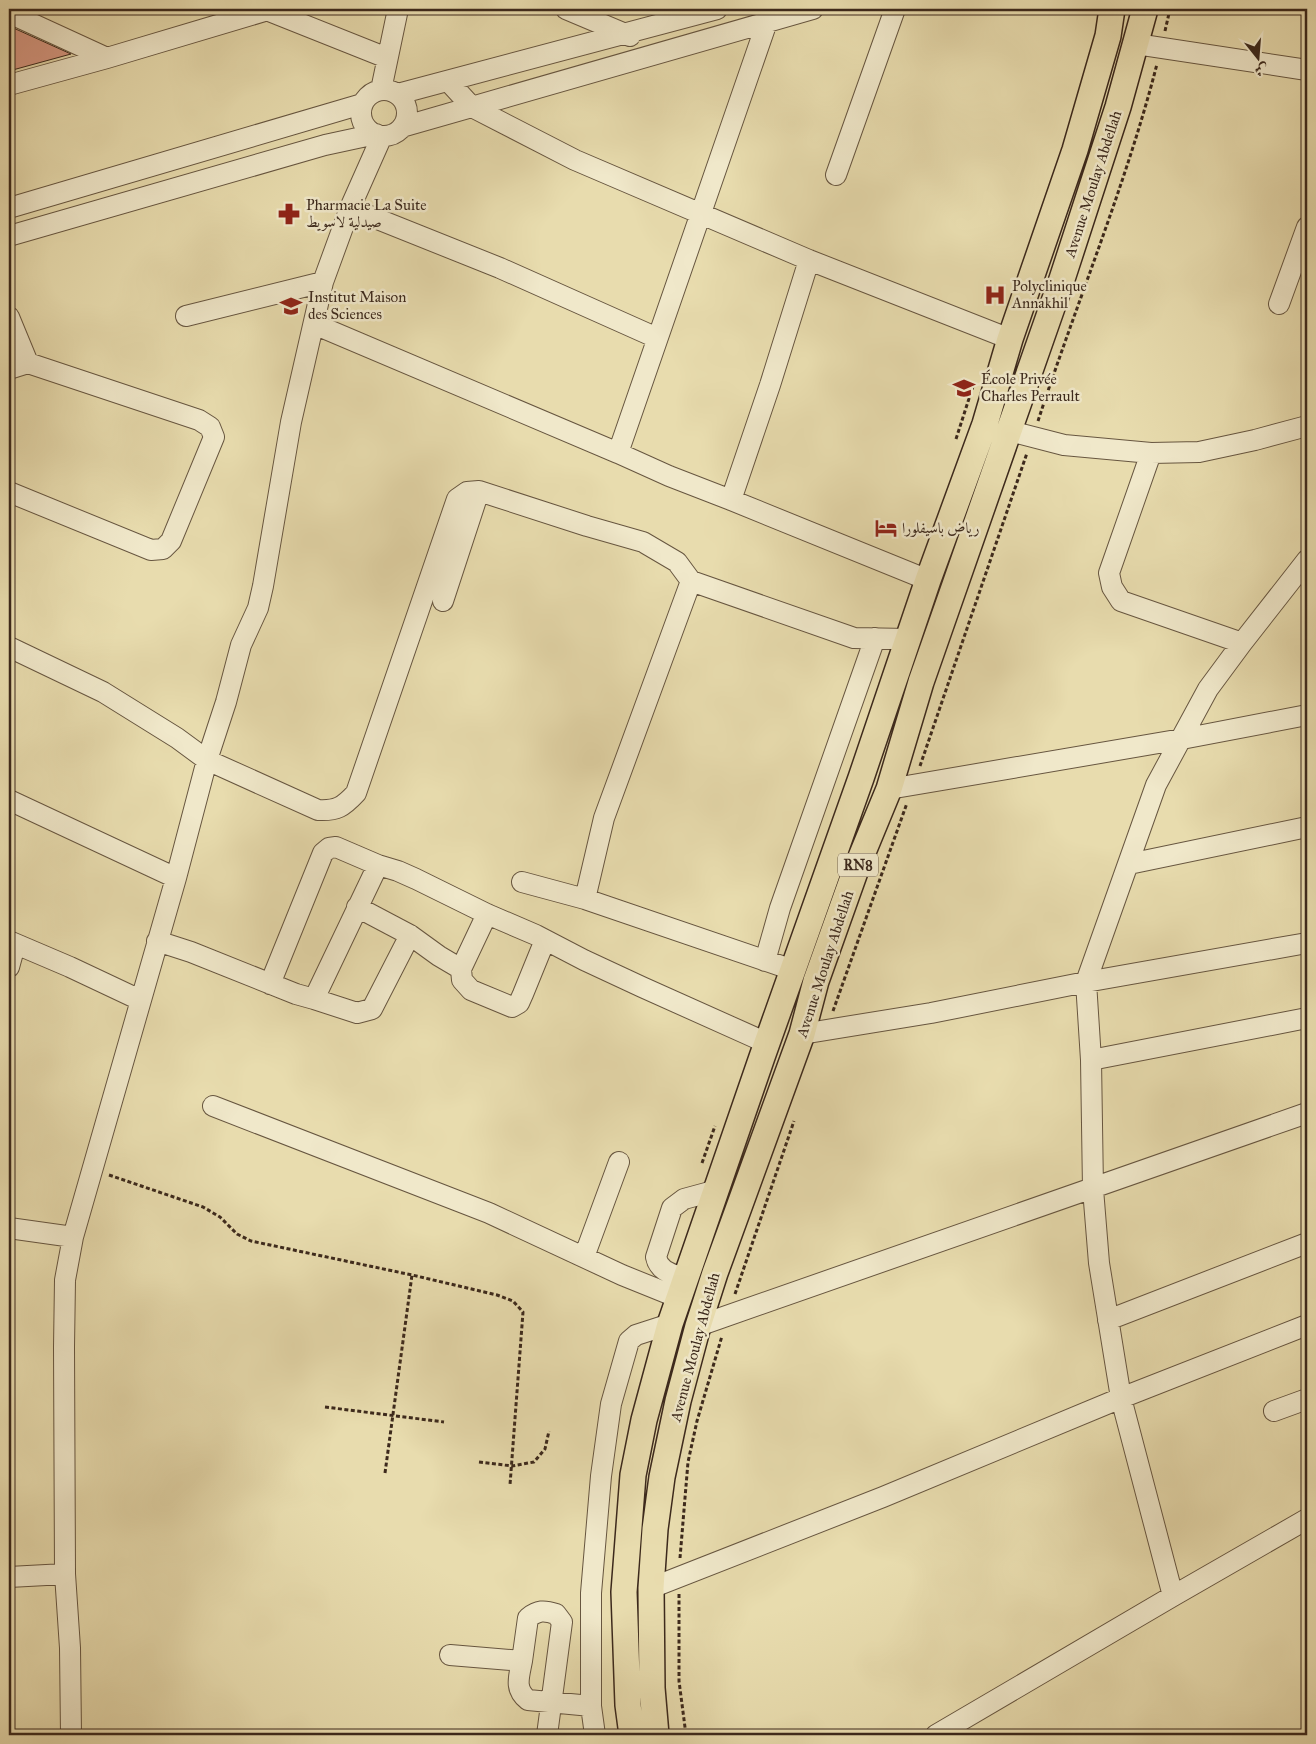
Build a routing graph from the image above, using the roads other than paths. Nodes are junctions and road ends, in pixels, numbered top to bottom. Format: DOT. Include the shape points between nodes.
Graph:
graph roads {
  1 [pos="398,9"];
  2 [pos="566,9"];
  3 [pos="717,9"];
  4 [pos="813,9"];
  5 [pos="895,9"];
  6 [pos="1112,9"];
  7 [pos="1145,9"];
  8 [pos="266,10"];
  9 [pos="9,13"];
  10 [pos="767,22"];
  11 [pos="626,34"];
  12 [pos="1136,44"];
  13 [pos="659,54"];
  14 [pos="107,58"];
  15 [pos="387,58"];
  16 [pos="1307,70"];
  17 [pos="449,82"];
  18 [pos="9,85"];
  19 [pos="390,92"];
  20 [pos="362,104"];
  21 [pos="472,107"];
  22 [pos="402,127"];
  23 [pos="379,135"];
  24 [pos="836,175"];
  25 [pos="9,208"];
  26 [pos="350,208"];
  27 [pos="700,212"];
  28 [pos="1307,227"];
  29 [pos="9,236"];
  30 [pos="810,260"];
  31 [pos="323,282"];
  32 [pos="1279,304"];
  33 [pos="186,316"];
  34 [pos="9,317"];
  35 [pos="314,324"];
  36 [pos="657,338"];
  37 [pos="1010,339"];
  38 [pos="28,363"];
  39 [pos="9,369"];
  40 [pos="1307,426"];
  41 [pos="1021,434"];
  42 [pos="618,453"];
  43 [pos="1151,453"];
  44 [pos="479,491"];
  45 [pos="9,492"];
  46 [pos="731,500"];
  47 [pos="1307,560"];
  48 [pos="928,580"];
  49 [pos="691,581"];
  50 [pos="1298,582"];
  51 [pos="442,601"];
  52 [pos="875,638"];
  53 [pos="908,639"];
  54 [pos="1242,643"];
  55 [pos="9,646"];
  56 [pos="1307,715"];
  57 [pos="1182,739"];
  58 [pos="207,760"];
  59 [pos="888,789"];
  60 [pos="9,800"];
  61 [pos="1307,827"];
  62 [pos="1129,864"];
  63 [pos="378,865"];
  64 [pos="176,878"];
  65 [pos="522,882"];
  66 [pos="585,899"];
  67 [pos="357,907"];
  68 [pos="487,914"];
  69 [pos="410,935"];
  70 [pos="545,940"];
  71 [pos="157,941"];
  72 [pos="12,943"];
  73 [pos="1307,943"];
  74 [pos="765,961"];
  75 [pos="9,967"];
  76 [pos="461,969"];
  77 [pos="793,970"];
  78 [pos="1086,982"];
  79 [pos="270,984"];
  80 [pos="314,999"];
  81 [pos="140,1000"];
  82 [pos="1307,1018"];
  83 [pos="814,1032"];
  84 [pos="767,1043"];
  85 [pos="1090,1060"];
  86 [pos="213,1106"];
  87 [pos="1307,1113"];
  88 [pos="619,1162"];
  89 [pos="1093,1189"];
  90 [pos="717,1190"];
  91 [pos="9,1228"];
  92 [pos="73,1237"];
  93 [pos="1307,1243"];
  94 [pos="584,1257"];
  95 [pos="683,1288"];
  96 [pos="1108,1320"];
  97 [pos="670,1324"];
  98 [pos="1307,1325"];
  99 [pos="698,1326"];
  100 [pos="1121,1398"];
  101 [pos="1307,1399"];
  102 [pos="1274,1411"];
  103 [pos="1307,1520"];
  104 [pos="65,1574"];
  105 [pos="9,1576"];
  106 [pos="651,1588"];
  107 [pos="1173,1596"];
  108 [pos="450,1655"];
  109 [pos="522,1661"];
  110 [pos="550,1702"];
  111 [pos="591,1706"];
  112 [pos="71,1735"];
  113 [pos="547,1735"];
  114 [pos="595,1735"];
  115 [pos="632,1735"];
  116 [pos="656,1735"];
  117 [pos="936,1735"];
  1 -- 15 [label="street"];
  2 -- 11 [label="street"];
  3 -- 11 [label="street"];
  4 -- 10 [label="street"];
  5 -- 24 [label="street"];
  6 -- 37 [label="main road, Avenue Moulay Abdellah / RN8" via="1108,36 1075,150"];
  7 -- 12 [label="main road, Avenue Moulay Abdellah / RN8"];
  8 -- 14 [label="street"];
  8 -- 15 [label="street"];
  9 -- 14 [label="street"];
  10 -- 13 [label="street"];
  10 -- 27 [label="street"];
  11 -- 13 [label="street"];
  11 -- 17 [label="street"];
  12 -- 16 [label="street"];
  12 -- 41 [label="main road, Avenue Moulay Abdellah / RN8"];
  13 -- 21 [label="street"];
  14 -- 18 [label="street"];
  15 -- 19 [label="street"];
  17 -- 19 [label="street"];
  17 -- 21 [label="street"];
  19 -- 20 [label="street" via="370,94"];
  19 -- 22 [label="street" via="406,104 407,116"];
  20 -- 23 [label="street" via="361,116 366,128"];
  20 -- 25 [label="street"];
  21 -- 22 [label="street"];
  21 -- 27 [label="street" via="575,160"];
  22 -- 23 [label="street" via="393,134"];
  23 -- 26 [label="street"];
  23 -- 29 [label="street" via="325,145"];
  26 -- 31 [label="street"];
  26 -- 36 [label="street" via="500,268"];
  27 -- 30 [label="street"];
  27 -- 36 [label="street"];
  28 -- 32 [label="street"];
  30 -- 37 [label="street"];
  30 -- 46 [label="street"];
  31 -- 33 [label="street"];
  31 -- 35 [label="street"];
  34 -- 38 [label="street"];
  35 -- 42 [label="street"];
  35 -- 58 [label="street" via="290,422 258,608 241,646"];
  36 -- 42 [label="street"];
  37 -- 48 [label="main road, Avenue Moulay Abdellah / RN8" via="985,424"];
  38 -- 39 [label="street"];
  38 -- 45 [label="street" via="199,420 210,427 214,437 171,541 163,549 151,550"];
  40 -- 43 [label="street" via="1199,452"];
  41 -- 43 [label="street" via="1064,445"];
  41 -- 59 [label="main road, Avenue Moulay Abdellah / RN8" via="921,682"];
  42 -- 46 [label="street"];
  43 -- 54 [label="street" via="1110,573 1112,587 1122,602"];
  44 -- 49 [label="street" via="643,542 677,562"];
  44 -- 51 [label="street"];
  44 -- 58 [label="street" via="467,492 457,499 356,793 347,803 332,811 318,810"];
  46 -- 48 [label="street"];
  47 -- 50 [label="street"];
  48 -- 53 [label="main road, Avenue Moulay Abdellah / RN8"];
  49 -- 52 [label="street" via="854,638"];
  49 -- 66 [label="street" via="604,818"];
  50 -- 54 [label="street"];
  52 -- 53 [label="street"];
  52 -- 74 [label="street" via="780,908"];
  53 -- 77 [label="main road, Avenue Moulay Abdellah / RN8"];
  54 -- 57 [label="street" via="1208,689"];
  55 -- 58 [label="street" via="103,692"];
  56 -- 57 [label="street"];
  57 -- 59 [label="street"];
  57 -- 62 [label="street" via="1156,785"];
  58 -- 64 [label="street"];
  59 -- 83 [label="main road, Avenue Moulay Abdellah / RN8" via="816,982"];
  60 -- 64 [label="street"];
  61 -- 62 [label="street"];
  62 -- 78 [label="street"];
  63 -- 67 [label="street"];
  63 -- 68 [label="street" via="407,875"];
  63 -- 79 [label="street" via="336,847 323,853"];
  64 -- 71 [label="street"];
  65 -- 66 [label="street"];
  66 -- 74 [label="street"];
  67 -- 69 [label="street"];
  67 -- 80 [label="street"];
  68 -- 70 [label="street"];
  68 -- 76 [label="street"];
  69 -- 76 [label="street"];
  69 -- 80 [label="street" via="372,1009 357,1013"];
  70 -- 76 [label="street" via="519,1003 512,1007 471,990 462,980"];
  70 -- 84 [label="street"];
  71 -- 79 [label="street"];
  71 -- 81 [label="street"];
  72 -- 75 [label="street"];
  72 -- 81 [label="street"];
  73 -- 78 [label="street"];
  74 -- 77 [label="street"];
  77 -- 84 [label="main road, Avenue Moulay Abdellah / RN8"];
  78 -- 83 [label="street"];
  78 -- 85 [label="street"];
  79 -- 80 [label="street"];
  81 -- 92 [label="street"];
  82 -- 85 [label="street"];
  83 -- 99 [label="main road, Avenue Moulay Abdellah / RN8" via="724,1246"];
  84 -- 90 [label="main road, Avenue Moulay Abdellah / RN8"];
  85 -- 89 [label="street"];
  86 -- 94 [label="street" via="489,1213"];
  87 -- 89 [label="street"];
  88 -- 94 [label="street"];
  89 -- 96 [label="street" via="1098,1263"];
  89 -- 99 [label="street"];
  90 -- 95 [label="main road, Avenue Moulay Abdellah / RN8"];
  90 -- 95 [label="street" via="684,1199 672,1208 656,1257 658,1264"];
  91 -- 92 [label="street"];
  92 -- 104 [label="street" via="65,1280"];
  93 -- 96 [label="street"];
  94 -- 95 [label="street" via="622,1275"];
  95 -- 97 [label="main road, Avenue Moulay Abdellah / RN8"];
  96 -- 100 [label="street"];
  97 -- 111 [label="street" via="636,1335 629,1341 611,1404 591,1593"];
  97 -- 115 [label="main road, Avenue Moulay Abdellah / RN8" via="633,1475 624,1592"];
  98 -- 100 [label="street"];
  99 -- 106 [label="main road, Avenue Moulay Abdellah / RN8" via="662,1477 654,1529"];
  100 -- 106 [label="street" via="883,1497"];
  100 -- 107 [label="street"];
  101 -- 102 [label="street"];
  103 -- 107 [label="street"];
  104 -- 105 [label="street"];
  104 -- 112 [label="street"];
  106 -- 116 [label="main road, Avenue Moulay Abdellah / RN8"];
  107 -- 117 [label="street"];
  108 -- 109 [label="street"];
  109 -- 110 [label="street" via="518,1686 521,1694 528,1700"];
  109 -- 110 [label="street" via="528,1618 536,1612 556,1614 562,1622"];
  110 -- 111 [label="street"];
  110 -- 113 [label="street"];
  111 -- 114 [label="street"];
}
